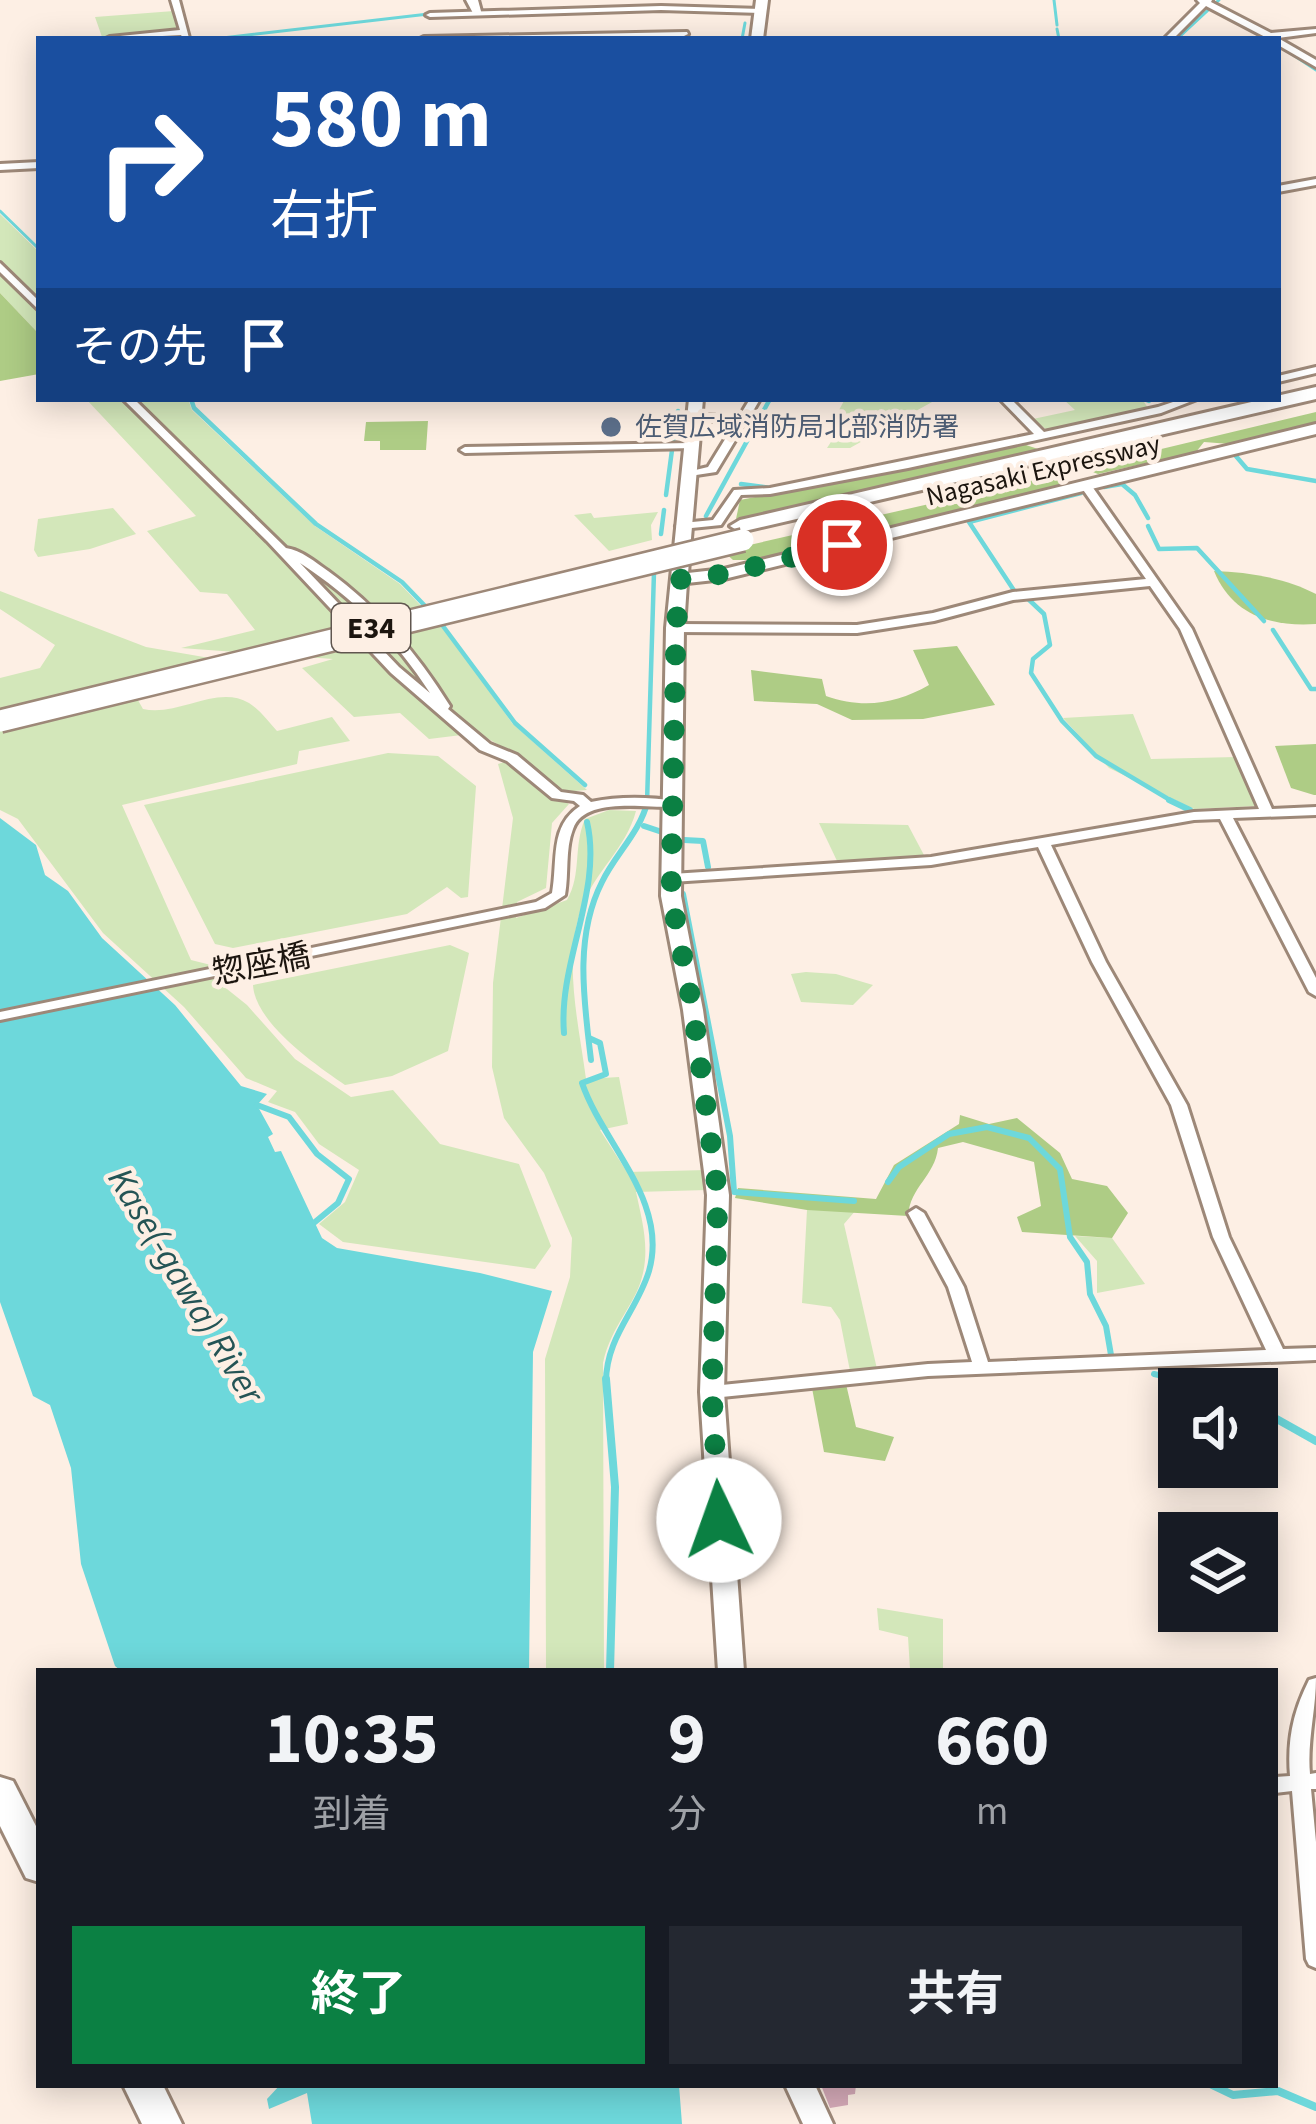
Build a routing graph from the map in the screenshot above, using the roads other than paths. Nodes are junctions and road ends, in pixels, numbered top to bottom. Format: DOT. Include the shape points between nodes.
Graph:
graph roads {
  1 [pos="175,0"];
  2 [pos="1208,2"];
  3 [pos="592,5"];
  4 [pos="475,6"];
  5 [pos="761,6"];
  6 [pos="705,9"];
  7 [pos="430,15"];
  8 [pos="1316,31"];
  9 [pos="186,36"];
  10 [pos="478,36"];
  11 [pos="684,36"];
  12 [pos="757,36"];
  13 [pos="1171,36"];
  14 [pos="1271,36"];
  15 [pos="1281,37"];
  16 [pos="1281,42"];
  17 [pos="1316,64"];
  18 [pos="36,165"];
  19 [pos="0,167"];
  20 [pos="1316,182"];
  21 [pos="1281,188"];
  22 [pos="0,266"];
  23 [pos="36,304"];
  24 [pos="1316,370"];
  25 [pos="1281,378"];
  26 [pos="1316,393"];
  27 [pos="131,402"];
  28 [pos="145,402"];
  29 [pos="753,402"];
  30 [pos="1008,402"];
  31 [pos="1180,402"];
  32 [pos="1279,402"];
  33 [pos="1281,402"];
  34 [pos="1316,405"];
  35 [pos="695,408"];
  36 [pos="743,420"];
  37 [pos="769,423"];
  38 [pos="152,424"];
  39 [pos="1316,429"];
  40 [pos="1042,436"];
  41 [pos="690,446"];
  42 [pos="465,450"];
  43 [pos="687,475"];
  44 [pos="1085,484"];
  45 [pos="682,526"];
  46 [pos="741,533"];
  47 [pos="271,539"];
  48 [pos="681,579"];
  49 [pos="1155,582"];
  50 [pos="676,628"];
  51 [pos="0,707"];
  52 [pos="451,718"];
  53 [pos="0,721"];
  54 [pos="667,804"];
  55 [pos="590,808"];
  56 [pos="1316,811"];
  57 [pos="1267,812"];
  58 [pos="1225,813"];
  59 [pos="1044,845"];
  60 [pos="672,878"];
  61 [pos="1316,992"];
  62 [pos="0,1016"];
  63 [pos="916,1213"];
  64 [pos="1316,1354"];
  65 [pos="1276,1355"];
  66 [pos="982,1368"];
  67 [pos="712,1392"];
  68 [pos="731,1668"];
  69 [pos="1316,1685"];
  70 [pos="1310,1783"];
  71 [pos="1278,1785"];
  72 [pos="0,1791"];
  73 [pos="36,1861"];
  74 [pos="1316,1959"];
  75 [pos="144,2088"];
  76 [pos="801,2088"];
  77 [pos="162,2124"];
  78 [pos="818,2124"];
  1 -- 9 [label="street"];
  2 -- 13 [label="street"];
  2 -- 14 [label="street"];
  3 -- 4 [label="street"];
  3 -- 6 [label="street"];
  4 -- 7 [label="street"];
  4 -- 10 [label="street"];
  5 -- 6 [label="street"];
  5 -- 12 [label="main road"];
  6 -- 11 [label="street"];
  8 -- 15 [label="street"];
  16 -- 17 [label="street"];
  18 -- 19 [label="street"];
  20 -- 21 [label="street"];
  22 -- 23 [label="street"];
  24 -- 25 [label="street"];
  26 -- 33 [label="highway, Nagasaki Expressway / E34"];
  27 -- 38 [label="street"];
  28 -- 38 [label="street"];
  29 -- 36 [label="street"];
  30 -- 40 [label="street"];
  31 -- 40 [label="street"];
  32 -- 46 [label="highway, Nagasaki Expressway / E34"];
  34 -- 46 [label="highway, Nagasaki Expressway / E34"];
  35 -- 36 [label="street"];
  35 -- 41 [label="main road"];
  36 -- 37 [label="street"];
  36 -- 43 [label="street" via="712,470"];
  38 -- 47 [label="street"];
  39 -- 44 [label="main road"];
  40 -- 45 [label="street" via="738,492 717,523"];
  41 -- 42 [label="street"];
  41 -- 43 [label="main road"];
  43 -- 45 [label="main road"];
  44 -- 48 [label="main road"];
  44 -- 49 [label="street"];
  45 -- 48 [label="main road"];
  46 -- 51 [label="highway, Nagasaki Expressway / E34"];
  46 -- 53 [label="highway, Nagasaki Expressway / E34, bridge"];
  47 -- 52 [label="street"];
  47 -- 52 [label="street" via="352,590 411,650"];
  48 -- 50 [label="main road"];
  49 -- 50 [label="street" via="1029,593 857,629"];
  49 -- 57 [label="street" via="1186,629"];
  50 -- 54 [label="main road"];
  52 -- 55 [label="street" via="557,795"];
  54 -- 55 [label="street"];
  54 -- 60 [label="main road"];
  55 -- 62 [label="street, 惣座橋" via="566,828 558,896 523,910"];
  56 -- 57 [label="street"];
  57 -- 58 [label="street"];
  58 -- 59 [label="street"];
  58 -- 61 [label="street"];
  59 -- 60 [label="street" via="854,869"];
  59 -- 65 [label="street" via="1179,1105 1221,1237"];
  60 -- 67 [label="main road" via="718,1195"];
  63 -- 66 [label="street" via="956,1287"];
  64 -- 65 [label="street"];
  65 -- 66 [label="street"];
  66 -- 67 [label="street"];
  67 -- 68 [label="main road"];
  69 -- 70 [label="street" via="1298,1749"];
  70 -- 71 [label="street"];
  70 -- 74 [label="street"];
  72 -- 73 [label="highway"];
  75 -- 77 [label="highway"];
  76 -- 78 [label="main road"];
}
